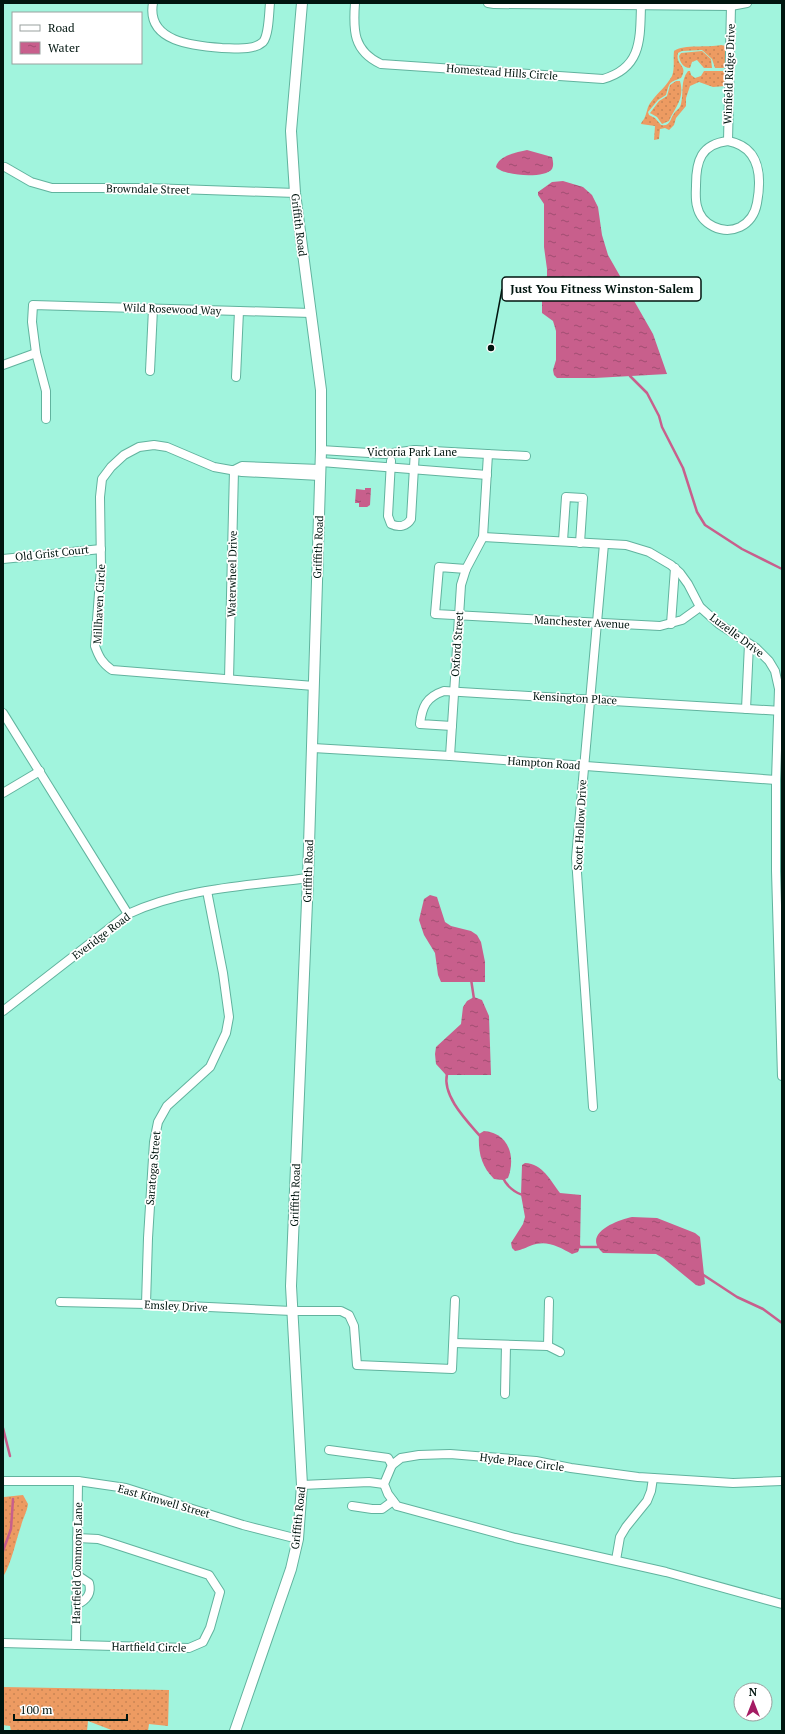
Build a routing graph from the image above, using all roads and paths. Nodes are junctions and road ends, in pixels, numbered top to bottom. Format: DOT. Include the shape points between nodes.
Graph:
graph roads {
  1 [pos="153,3"];
  2 [pos="270,3"];
  3 [pos="302,3"];
  4 [pos="355,3"];
  5 [pos="488,3"];
  6 [pos="748,3"];
  7 [pos="640,5"];
  8 [pos="731,6"];
  9 [pos="728,141"];
  10 [pos="5,167"];
  11 [pos="295,193"];
  12 [pos="153,309"];
  13 [pos="239,311"];
  14 [pos="311,313"];
  15 [pos="36,354"];
  16 [pos="3,365"];
  17 [pos="150,371"];
  18 [pos="236,377"];
  19 [pos="46,419"];
  20 [pos="321,450"];
  21 [pos="415,450"];
  22 [pos="391,454"];
  23 [pos="488,454"];
  24 [pos="526,456"];
  25 [pos="391,466"];
  26 [pos="321,469"];
  27 [pos="234,470"];
  28 [pos="414,470"];
  29 [pos="487,475"];
  30 [pos="483,537"];
  31 [pos="563,541"];
  32 [pos="580,543"];
  33 [pos="604,544"];
  34 [pos="100,549"];
  35 [pos="3,559"];
  36 [pos="675,568"];
  37 [pos="466,569"];
  38 [pos="700,607"];
  39 [pos="458,615"];
  40 [pos="596,623"];
  41 [pos="671,624"];
  42 [pos="749,644"];
  43 [pos="229,679"];
  44 [pos="314,686"];
  45 [pos="454,691"];
  46 [pos="590,698"];
  47 [pos="746,709"];
  48 [pos="780,711"];
  49 [pos="3,713"];
  50 [pos="452,726"];
  51 [pos="312,748"];
  52 [pos="450,756"];
  53 [pos="584,766"];
  54 [pos="40,771"];
  55 [pos="776,780"];
  56 [pos="3,793"];
  57 [pos="779,871"];
  58 [pos="308,878"];
  59 [pos="207,891"];
  60 [pos="128,914"];
  61 [pos="3,1011"];
  62 [pos="782,1076"];
  63 [pos="593,1107"];
  64 [pos="455,1300"];
  65 [pos="549,1301"];
  66 [pos="60,1302"];
  67 [pos="146,1304"];
  68 [pos="292,1311"];
  69 [pos="454,1343"];
  70 [pos="506,1345"];
  71 [pos="548,1346"];
  72 [pos="560,1352"];
  73 [pos="505,1394"];
  74 [pos="329,1450"];
  75 [pos="392,1465"];
  76 [pos="653,1478"];
  77 [pos="782,1480"];
  78 [pos="3,1482"];
  79 [pos="78,1482"];
  80 [pos="384,1484"];
  81 [pos="302,1485"];
  82 [pos="393,1501"];
  83 [pos="352,1506"];
  84 [pos="77,1538"];
  85 [pos="298,1539"];
  86 [pos="616,1560"];
  87 [pos="77,1575"];
  88 [pos="782,1604"];
  89 [pos="76,1605"];
  90 [pos="3,1643"];
  91 [pos="76,1645"];
  92 [pos="235,1731"];
  1 -- 2 [label="street" via="154,18 159,30 169,38 199,47 245,48 264,41"];
  3 -- 11 [label="street, Griffith Road" via="291,131"];
  4 -- 7 [label="street, Homestead Hills Circle" via="354,27 358,44 366,55 381,64 603,79 627,66 637,51"];
  5 -- 7 [label="street"];
  6 -- 8 [label="street"];
  7 -- 8 [label="street"];
  8 -- 9 [label="street, Winfield Ridge Drive"];
  9 -- 9 [label="street, Winfield Ridge Drive" via="750,151 756,160 759,180 758,203 753,215 746,223 728,230 706,222 697,206 696,191 697,166 702,154 712,145"];
  10 -- 11 [label="street, Browndale Street" via="31,182 52,188"];
  11 -- 14 [label="street, Griffith Road"];
  12 -- 13 [label="street, Wild Rosewood Way"];
  12 -- 15 [label="street, Wild Rosewood Way" via="33,305 32,322"];
  12 -- 17 [label="street"];
  13 -- 14 [label="street, Wild Rosewood Way"];
  13 -- 18 [label="street"];
  14 -- 20 [label="street, Griffith Road" via="320,390"];
  15 -- 16 [label="street"];
  15 -- 19 [label="street" via="46,391"];
  20 -- 22 [label="street, Victoria Park Lane"];
  20 -- 26 [label="street, Griffith Road"];
  21 -- 22 [label="street, Victoria Park Lane"];
  21 -- 23 [label="street, Victoria Park Lane"];
  21 -- 28 [label="street"];
  22 -- 25 [label="street"];
  23 -- 24 [label="street, Victoria Park Lane"];
  23 -- 29 [label="street"];
  25 -- 26 [label="street, Victoria Park Lane"];
  25 -- 28 [label="street, Victoria Park Lane"];
  25 -- 28 [label="street" via="388,516 395,525 405,525 411,519"];
  26 -- 27 [label="street, Millhaven Circle" via="242,472"];
  26 -- 44 [label="street, Griffith Road"];
  27 -- 34 [label="street, Millhaven Circle" via="214,467 167,447 154,445 139,447 124,455 102,479"];
  27 -- 43 [label="street, Waterwheel Drive"];
  28 -- 29 [label="street, Victoria Park Lane"];
  29 -- 30 [label="street"];
  30 -- 31 [label="street, Luzelle Drive"];
  30 -- 37 [label="street, Oxford Street"];
  31 -- 32 [label="street, Luzelle Drive"];
  31 -- 32 [label="street" via="566,497 578,497 583,498"];
  32 -- 33 [label="street, Luzelle Drive"];
  33 -- 36 [label="street, Luzelle Drive" via="639,548 660,557"];
  33 -- 40 [label="street, Scott Hollow Drive"];
  34 -- 35 [label="street, Old Grist Court"];
  34 -- 43 [label="street, Millhaven Circle" via="95,646 104,665 112,670"];
  36 -- 38 [label="street, Luzelle Drive" via="688,584"];
  36 -- 41 [label="street"];
  37 -- 39 [label="street, Oxford Street" via="461,585"];
  37 -- 39 [label="street, Manchester Avenue" via="439,567 435,614"];
  38 -- 41 [label="street, Manchester Avenue" via="682,620"];
  38 -- 42 [label="street, Luzelle Drive" via="719,624"];
  39 -- 40 [label="street, Manchester Avenue"];
  39 -- 45 [label="street, Oxford Street"];
  40 -- 41 [label="street, Manchester Avenue" via="651,626"];
  40 -- 46 [label="street, Scott Hollow Drive"];
  42 -- 47 [label="street"];
  42 -- 48 [label="street, Luzelle Drive" via="762,653 775,671"];
  43 -- 44 [label="street, Millhaven Circle"];
  44 -- 51 [label="street, Griffith Road"];
  45 -- 46 [label="street, Kensington Place"];
  45 -- 50 [label="street, Oxford Street"];
  45 -- 50 [label="street, Kensington Place" via="437,693 427,702 422,708 420,724"];
  46 -- 47 [label="street, Kensington Place"];
  46 -- 53 [label="street, Scott Hollow Drive"];
  47 -- 48 [label="street, Kensington Place"];
  48 -- 55 [label="street, Luzelle Drive"];
  49 -- 54 [label="street"];
  50 -- 52 [label="street, Oxford Street"];
  51 -- 52 [label="street, Hampton Road"];
  51 -- 58 [label="street, Griffith Road"];
  52 -- 53 [label="street, Hampton Road"];
  53 -- 55 [label="street, Hampton Road"];
  53 -- 63 [label="street, Scott Hollow Drive" via="576,858"];
  54 -- 56 [label="street"];
  54 -- 60 [label="street"];
  55 -- 57 [label="street, Luzelle Drive"];
  57 -- 62 [label="street, Luzelle Drive"];
  58 -- 59 [label="street, Everidge Road"];
  58 -- 68 [label="street, Griffith Road"];
  59 -- 60 [label="street, Everidge Road" via="180,895"];
  59 -- 67 [label="street, Saratoga Street" via="226,987 229,1017 226,1033 210,1067 167,1106 158,1122 153,1149"];
  60 -- 61 [label="street, Everidge Road"];
  64 -- 69 [label="street"];
  65 -- 71 [label="street"];
  66 -- 67 [label="street, Emsley Drive"];
  67 -- 68 [label="street, Emsley Drive"];
  68 -- 69 [label="street, Emsley Drive" via="341,1311 349,1315 354,1326 357,1365 452,1369"];
  68 -- 81 [label="street, Griffith Road"];
  69 -- 70 [label="street"];
  70 -- 71 [label="street"];
  70 -- 73 [label="street"];
  71 -- 72 [label="street"];
  74 -- 75 [label="street" via="388,1458"];
  75 -- 76 [label="street, Hyde Place Circle" via="401,1458 450,1454 536,1461"];
  75 -- 80 [label="street"];
  76 -- 77 [label="street, Hyde Place Circle" via="733,1483"];
  76 -- 86 [label="street" via="647,1501 620,1538"];
  78 -- 79 [label="street, East Kimwell Street"];
  79 -- 84 [label="street, Hartfield Commons Lane"];
  79 -- 85 [label="street, East Kimwell Street" via="126,1488 243,1525"];
  80 -- 81 [label="street" via="369,1482"];
  80 -- 82 [label="street"];
  81 -- 85 [label="street, Griffith Road"];
  82 -- 83 [label="street" via="382,1509"];
  82 -- 86 [label="street" via="397,1506 425,1515"];
  84 -- 87 [label="street, Hartfield Commons Lane"];
  84 -- 91 [label="street, Hartfield Circle" via="98,1539 209,1575 220,1592 210,1628 203,1642 189,1648"];
  85 -- 92 [label="street, Griffith Road"];
  86 -- 88 [label="street"];
  87 -- 89 [label="street, Hartfield Commons Lane"];
  87 -- 89 [label="street" via="89,1583 91,1590 86,1599"];
  89 -- 91 [label="street, Hartfield Commons Lane"];
  90 -- 91 [label="street, Hartfield Circle"];
}
